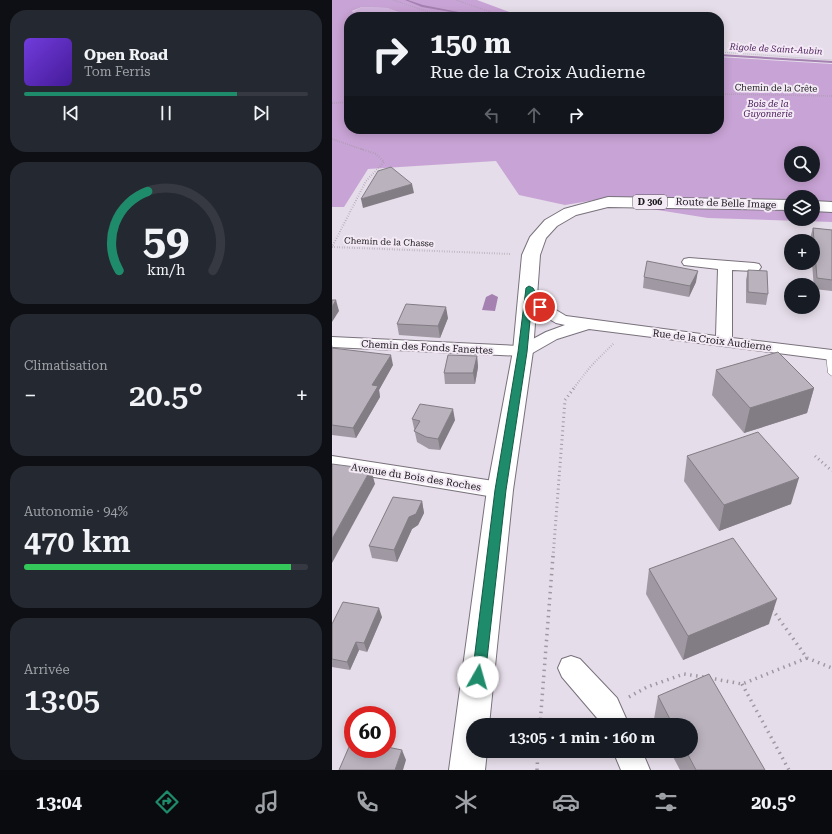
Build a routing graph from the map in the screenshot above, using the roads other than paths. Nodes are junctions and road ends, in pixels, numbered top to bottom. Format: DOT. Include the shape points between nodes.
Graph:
graph roads {
  1 [pos="784,205"];
  2 [pos="820,206"];
  3 [pos="832,207"];
  4 [pos="689,262"];
  5 [pos="725,266"];
  6 [pos="754,267"];
  7 [pos="529,288"];
  8 [pos="591,325"];
  9 [pos="332,342"];
  10 [pos="724,342"];
  11 [pos="523,352"];
  12 [pos="831,354"];
  13 [pos="832,373"];
  14 [pos="332,463"];
  15 [pos="500,490"];
  16 [pos="571,668"];
  17 [pos="611,717"];
  18 [pos="630,758"];
  19 [pos="467,770"];
  20 [pos="636,770"];
  1 -- 7 [label="main road, Route de Belle Image / D 306" via="623,201 598,204 570,212 551,223 538,237 531,255"];
  2 -- 3 [label="main road"];
  4 -- 5 [label="street"];
  5 -- 6 [label="street"];
  5 -- 10 [label="street"];
  7 -- 8 [label="street, Rue de la Croix Audierne" via="540,307 562,320"];
  7 -- 11 [label="main road, Route de Belle Image / D 306"];
  8 -- 10 [label="street, Rue de la Croix Audierne"];
  8 -- 11 [label="street, Rue de la Croix Audierne" via="569,328 545,337"];
  9 -- 11 [label="street, Chemin des Fonds Fanettes"];
  10 -- 12 [label="street, Rue de la Croix Audierne"];
  11 -- 15 [label="main road, Route de Belle Image / D 306"];
  12 -- 13 [label="lane"];
  14 -- 15 [label="street, Avenue du Bois des Roches"];
  15 -- 19 [label="main road, Route de Belle Image / D 306"];
  16 -- 17 [label="street"];
  18 -- 20 [label="street"];
}
